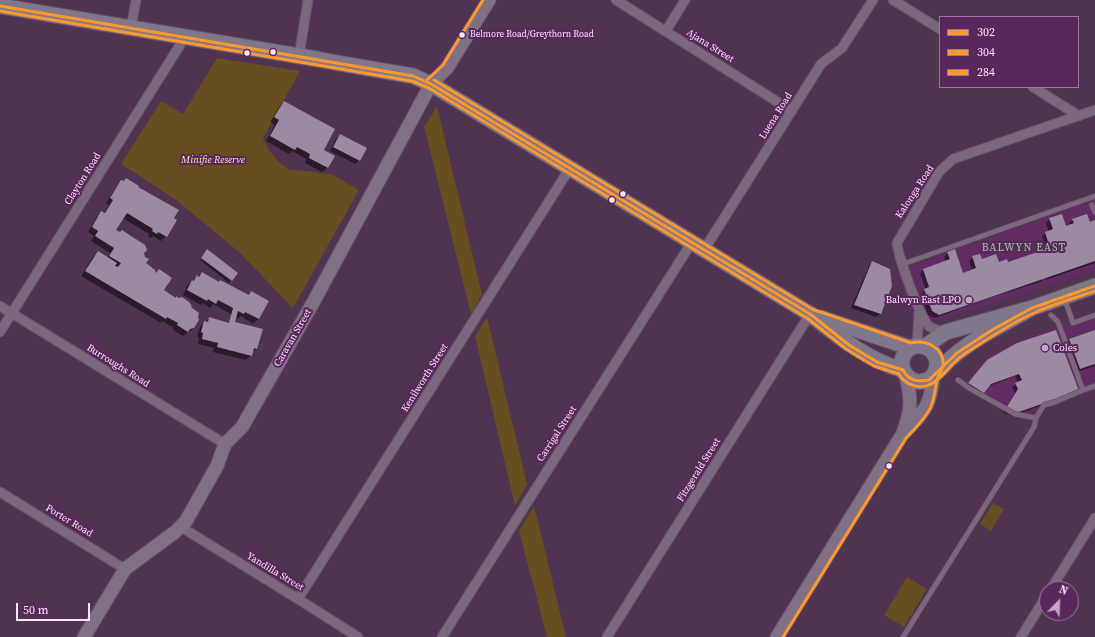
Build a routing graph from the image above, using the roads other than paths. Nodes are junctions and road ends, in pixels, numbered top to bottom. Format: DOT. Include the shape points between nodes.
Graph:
graph roads {
  1 [pos="136,0"];
  2 [pos="308,0"];
  3 [pos="489,0"];
  4 [pos="616,0"];
  5 [pos="685,0"];
  6 [pos="873,0"];
  7 [pos="893,0"];
  8 [pos="0,6"];
  9 [pos="131,28"];
  10 [pos="939,28"];
  11 [pos="666,31"];
  12 [pos="185,37"];
  13 [pos="299,56"];
  14 [pos="431,84"];
  15 [pos="1035,88"];
  16 [pos="1095,110"];
  17 [pos="792,111"];
  18 [pos="1080,116"];
  19 [pos="570,168"];
  20 [pos="1095,196"];
  21 [pos="1092,205"];
  22 [pos="1095,212"];
  23 [pos="698,246"];
  24 [pos="903,264"];
  25 [pos="1095,286"];
  26 [pos="1064,297"];
  27 [pos="0,306"];
  28 [pos="1032,308"];
  29 [pos="919,312"];
  30 [pos="12,313"];
  31 [pos="810,314"];
  32 [pos="1052,315"];
  33 [pos="1095,315"];
  34 [pos="0,332"];
  35 [pos="946,332"];
  36 [pos="917,347"];
  37 [pos="904,373"];
  38 [pos="934,374"];
  39 [pos="958,380"];
  40 [pos="1095,386"];
  41 [pos="1083,390"];
  42 [pos="1036,418"];
  43 [pos="902,435"];
  44 [pos="225,444"];
  45 [pos="0,492"];
  46 [pos="1095,518"];
  47 [pos="180,527"];
  48 [pos="125,569"];
  49 [pos="1056,581"];
  50 [pos="298,599"];
  51 [pos="1039,608"];
  52 [pos="348,634"];
  53 [pos="84,637"];
  54 [pos="358,637"];
  55 [pos="442,637"];
  56 [pos="607,637"];
  57 [pos="777,637"];
  58 [pos="903,637"];
  59 [pos="1021,637"];
  1 -- 9 [label="street"];
  2 -- 13 [label="street"];
  3 -- 14 [label="street, Caravan Street" via="447,68"];
  4 -- 11 [label="street, Ajana Street"];
  5 -- 11 [label="street"];
  6 -- 17 [label="street, Luena Road" via="842,48 820,64"];
  7 -- 10 [label="street"];
  8 -- 9 [label="main road"];
  9 -- 12 [label="main road"];
  11 -- 17 [label="street, Ajana Street"];
  12 -- 13 [label="main road"];
  12 -- 30 [label="street, Clayton Road"];
  13 -- 14 [label="main road" via="413,76"];
  14 -- 19 [label="main road"];
  14 -- 44 [label="street, Caravan Street" via="314,301 242,427"];
  15 -- 18 [label="street"];
  16 -- 18 [label="street, Kalonga Road"];
  17 -- 23 [label="street, Luena Road"];
  18 -- 24 [label="street, Kalonga Road" via="953,159 939,172 896,243"];
  19 -- 23 [label="main road"];
  19 -- 50 [label="street, Kenilworth Street"];
  20 -- 24 [label="lane"];
  21 -- 22 [label="lane"];
  23 -- 31 [label="main road"];
  23 -- 55 [label="street, Carrigal Street"];
  24 -- 29 [label="street, Kalonga Road"];
  25 -- 26 [label="main road"];
  26 -- 28 [label="main road"];
  26 -- 33 [label="lane" via="1073,323"];
  27 -- 30 [label="street, Burroughs Road"];
  28 -- 35 [label="main road"];
  28 -- 38 [label="main road" via="957,353"];
  29 -- 35 [label="street, Kalonga Road" via="929,326"];
  29 -- 36 [label="street, Kalonga Road"];
  30 -- 34 [label="street, Clayton Road"];
  30 -- 44 [label="street, Burroughs Road"];
  31 -- 36 [label="main road"];
  31 -- 37 [label="main road" via="849,345"];
  31 -- 56 [label="street, Fitzgerald Street"];
  32 -- 41 [label="lane" via="1058,322"];
  35 -- 36 [label="main road"];
  36 -- 37 [label="main road" via="906,352 903,358"];
  36 -- 38 [label="main road" via="931,350 936,357 938,365"];
  37 -- 38 [label="main road" via="910,379 919,382"];
  37 -- 43 [label="street" via="911,397 911,407"];
  38 -- 43 [label="street" via="926,408"];
  39 -- 42 [label="lane" via="1015,414"];
  40 -- 41 [label="lane"];
  41 -- 42 [label="lane" via="1044,404"];
  42 -- 58 [label="lane" via="1034,427"];
  43 -- 57 [label="street"];
  44 -- 47 [label="street, Caravan Street" via="217,466 186,521"];
  45 -- 48 [label="street, Porter Road"];
  46 -- 49 [label="street"];
  47 -- 48 [label="street, Caravan Street"];
  47 -- 50 [label="street, Yandilla Street"];
  48 -- 53 [label="street"];
  50 -- 52 [label="street, Yandilla Street"];
  51 -- 59 [label="street"];
  52 -- 54 [label="street, Yandilla Street"];
}
